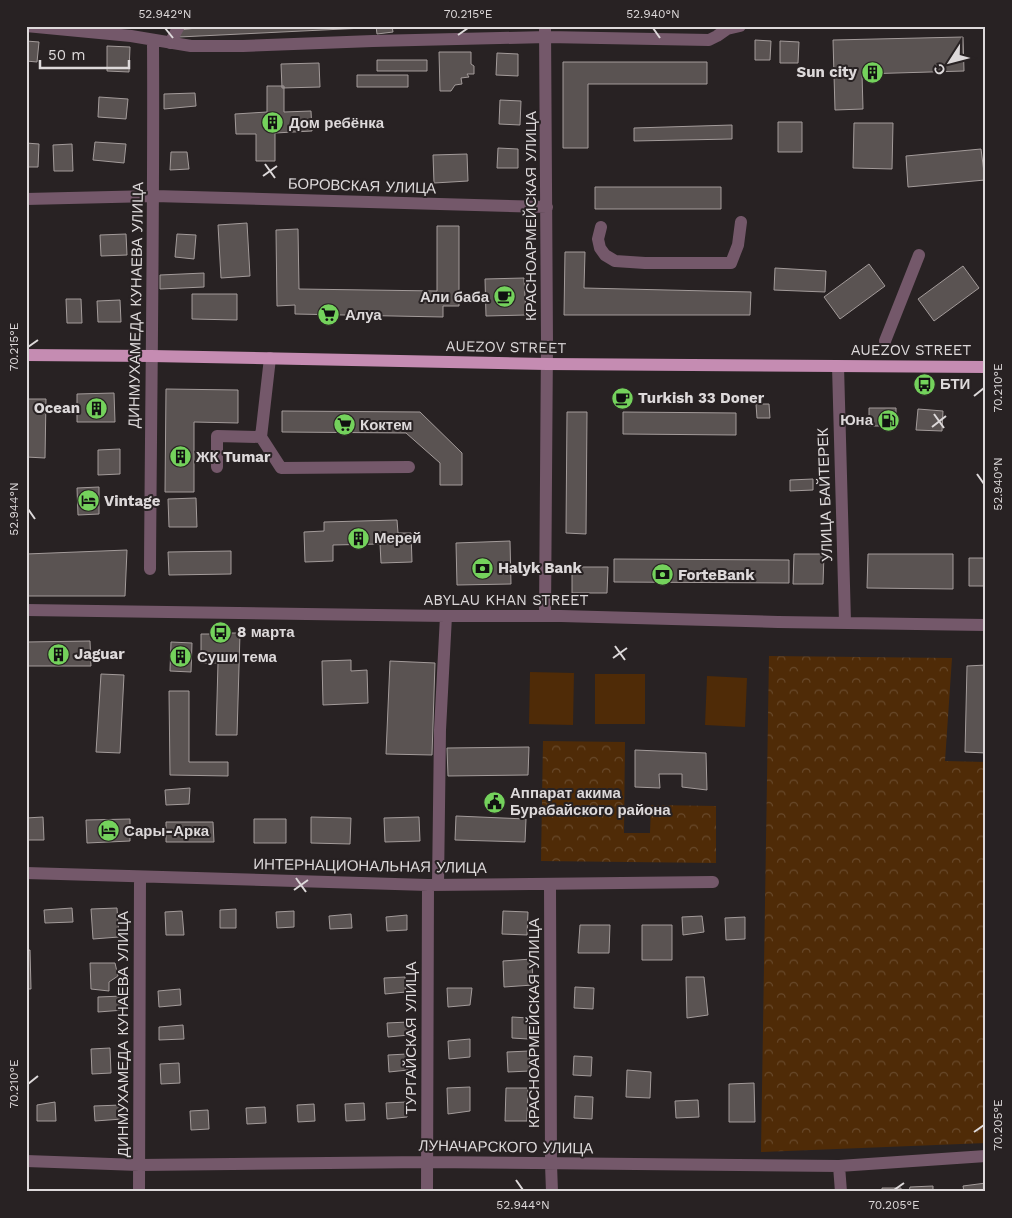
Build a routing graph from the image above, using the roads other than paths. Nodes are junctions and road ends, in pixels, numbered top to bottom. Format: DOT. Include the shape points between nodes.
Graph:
graph roads {
  1 [pos="26,26"];
  2 [pos="179,26"];
  3 [pos="740,26"];
  4 [pos="546,32"];
  5 [pos="153,41"];
  6 [pos="170,43"];
  7 [pos="154,196"];
  8 [pos="26,199"];
  9 [pos="547,207"];
  10 [pos="741,222"];
  11 [pos="600,227"];
  12 [pos="919,255"];
  13 [pos="885,341"];
  14 [pos="26,355"];
  15 [pos="151,356"];
  16 [pos="270,358"];
  17 [pos="547,364"];
  18 [pos="838,366"];
  19 [pos="986,366"];
  20 [pos="261,437"];
  21 [pos="217,467"];
  22 [pos="409,467"];
  23 [pos="150,569"];
  24 [pos="26,610"];
  25 [pos="446,616"];
  26 [pos="545,616"];
  27 [pos="845,622"];
  28 [pos="986,625"];
  29 [pos="26,873"];
  30 [pos="140,877"];
  31 [pos="713,882"];
  32 [pos="550,884"];
  33 [pos="433,885"];
  34 [pos="986,1156"];
  35 [pos="26,1160"];
  36 [pos="427,1162"];
  37 [pos="551,1164"];
  38 [pos="139,1165"];
  39 [pos="839,1166"];
  40 [pos="139,1192"];
  41 [pos="427,1192"];
  42 [pos="552,1192"];
  43 [pos="841,1192"];
  1 -- 5 [label="street"];
  2 -- 6 [label="street"];
  3 -- 4 [label="street" via="727,29 709,40"];
  4 -- 6 [label="street" via="243,46"];
  4 -- 9 [label="street, КРАСНОАРМЕЙСКАЯ УЛИЦА"];
  5 -- 6 [label="street"];
  5 -- 7 [label="street, ДИНМУХАМЕДА КУНАЕВА УЛИЦА"];
  7 -- 8 [label="street, БОРОВСКАЯ УЛИЦА"];
  7 -- 9 [label="street, БОРОВСКАЯ УЛИЦА"];
  7 -- 15 [label="street, ДИНМУХАМЕДА КУНАЕВА УЛИЦА"];
  9 -- 17 [label="street, КРАСНОАРМЕЙСКАЯ УЛИЦА"];
  10 -- 11 [label="street" via="738,245 731,263 615,261 600,248"];
  12 -- 13 [label="street"];
  14 -- 15 [label="main road, AUEZOV STREET"];
  15 -- 16 [label="main road, AUEZOV STREET"];
  15 -- 23 [label="street, ДИНМУХАМЕДА КУНАЕВА УЛИЦА"];
  16 -- 17 [label="main road, AUEZOV STREET"];
  16 -- 20 [label="street"];
  17 -- 18 [label="main road, AUEZOV STREET"];
  17 -- 26 [label="street, КРАСНОАРМЕЙСКАЯ УЛИЦА"];
  18 -- 19 [label="main road, AUEZOV STREET"];
  18 -- 27 [label="street, УЛИЦА БАЙТЕРЕК"];
  20 -- 21 [label="street" via="217,436"];
  20 -- 22 [label="street" via="281,468"];
  24 -- 25 [label="street, ABYLAU KHAN STREET"];
  25 -- 26 [label="street, ABYLAU KHAN STREET"];
  25 -- 33 [label="street, ТУРГАЙСКАЯ УЛИЦА"];
  26 -- 27 [label="street, ABYLAU KHAN STREET"];
  27 -- 28 [label="street, ABYLAU KHAN STREET"];
  29 -- 30 [label="street, ИНТЕРНАЦИОНАЛЬНАЯ УЛИЦА"];
  30 -- 33 [label="street, ИНТЕРНАЦИОНАЛЬНАЯ УЛИЦА"];
  30 -- 38 [label="street, ДИНМУХАМЕДА КУНАЕВА УЛИЦА"];
  31 -- 32 [label="street, ИНТЕРНАЦИОНАЛЬНАЯ УЛИЦА"];
  32 -- 33 [label="street, ИНТЕРНАЦИОНАЛЬНАЯ УЛИЦА"];
  32 -- 37 [label="street, КРАСНОАРМЕЙСКАЯ УЛИЦА"];
  33 -- 36 [label="street, ТУРГАЙСКАЯ УЛИЦА"];
  34 -- 39 [label="street, ЛУНАЧАРСКОГО УЛИЦА"];
  35 -- 38 [label="street, ЛУНАЧАРСКОГО УЛИЦА"];
  36 -- 37 [label="street, ЛУНАЧАРСКОГО УЛИЦА"];
  36 -- 38 [label="street, ЛУНАЧАРСКОГО УЛИЦА"];
  36 -- 41 [label="street, ТУРГАЙСКАЯ УЛИЦА"];
  37 -- 39 [label="street, ЛУНАЧАРСКОГО УЛИЦА"];
  37 -- 42 [label="street, КРАСНОАРМЕЙСКАЯ УЛИЦА"];
  38 -- 40 [label="street, ДИНМУХАМЕДА КУНАЕВА УЛИЦА"];
  39 -- 43 [label="street"];
}
